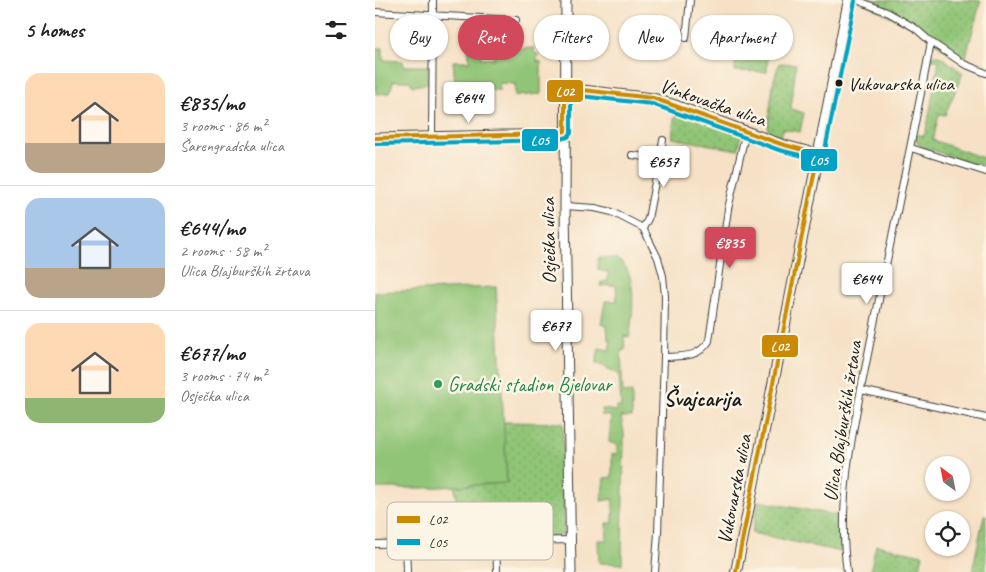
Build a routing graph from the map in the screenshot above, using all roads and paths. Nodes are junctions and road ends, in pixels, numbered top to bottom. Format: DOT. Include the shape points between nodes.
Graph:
graph roads {
  1 [pos="433,0"];
  2 [pos="566,0"];
  3 [pos="690,0"];
  4 [pos="849,0"];
  5 [pos="857,0"];
  6 [pos="375,12"];
  7 [pos="419,15"];
  8 [pos="434,15"];
  9 [pos="686,38"];
  10 [pos="931,42"];
  11 [pos="433,60"];
  12 [pos="986,73"];
  13 [pos="565,88"];
  14 [pos="565,131"];
  15 [pos="746,131"];
  16 [pos="432,137"];
  17 [pos="375,138"];
  18 [pos="663,140"];
  19 [pos="911,148"];
  20 [pos="818,154"];
  21 [pos="632,155"];
  22 [pos="658,159"];
  23 [pos="986,172"];
  24 [pos="565,206"];
  25 [pos="643,228"];
  26 [pos="664,357"];
  27 [pos="861,390"];
  28 [pos="986,418"];
  29 [pos="553,540"];
  30 [pos="571,540"];
  31 [pos="571,572"];
  32 [pos="655,572"];
  33 [pos="736,572"];
  34 [pos="847,572"];
  1 -- 8 [label="street"];
  2 -- 13 [label="street, Osječka ulica"];
  3 -- 9 [label="street"];
  4 -- 20 [label="main road, Vukovarska ulica"];
  5 -- 10 [label="street" via="892,14"];
  6 -- 7 [label="street"];
  10 -- 12 [label="street" via="964,64"];
  10 -- 19 [label="street, Ulica Blajburških žrtava"];
  11 -- 16 [label="street"];
  13 -- 14 [label="street, Osječka ulica"];
  13 -- 15 [label="street, Vinkovačka ulica" via="653,98"];
  14 -- 16 [label="street" via="554,134"];
  14 -- 24 [label="street, Osječka ulica"];
  15 -- 20 [label="street, Vinkovačka ulica"];
  15 -- 26 [label="street" via="727,208 709,341 703,350 696,353"];
  16 -- 17 [label="street"];
  18 -- 22 [label="street"];
  19 -- 23 [label="street"];
  19 -- 27 [label="street, Ulica Blajburških žrtava"];
  20 -- 33 [label="main road, Vukovarska ulica"];
  21 -- 22 [label="street"];
  22 -- 25 [label="street" via="648,219"];
  24 -- 25 [label="street" via="612,212"];
  24 -- 30 [label="street, Osječka ulica"];
  25 -- 26 [label="street" via="663,276"];
  26 -- 32 [label="street"];
  27 -- 28 [label="street"];
  27 -- 34 [label="street, Ulica Blajburških žrtava" via="844,510"];
  29 -- 30 [label="street"];
  30 -- 31 [label="street, Osječka ulica"];
}
